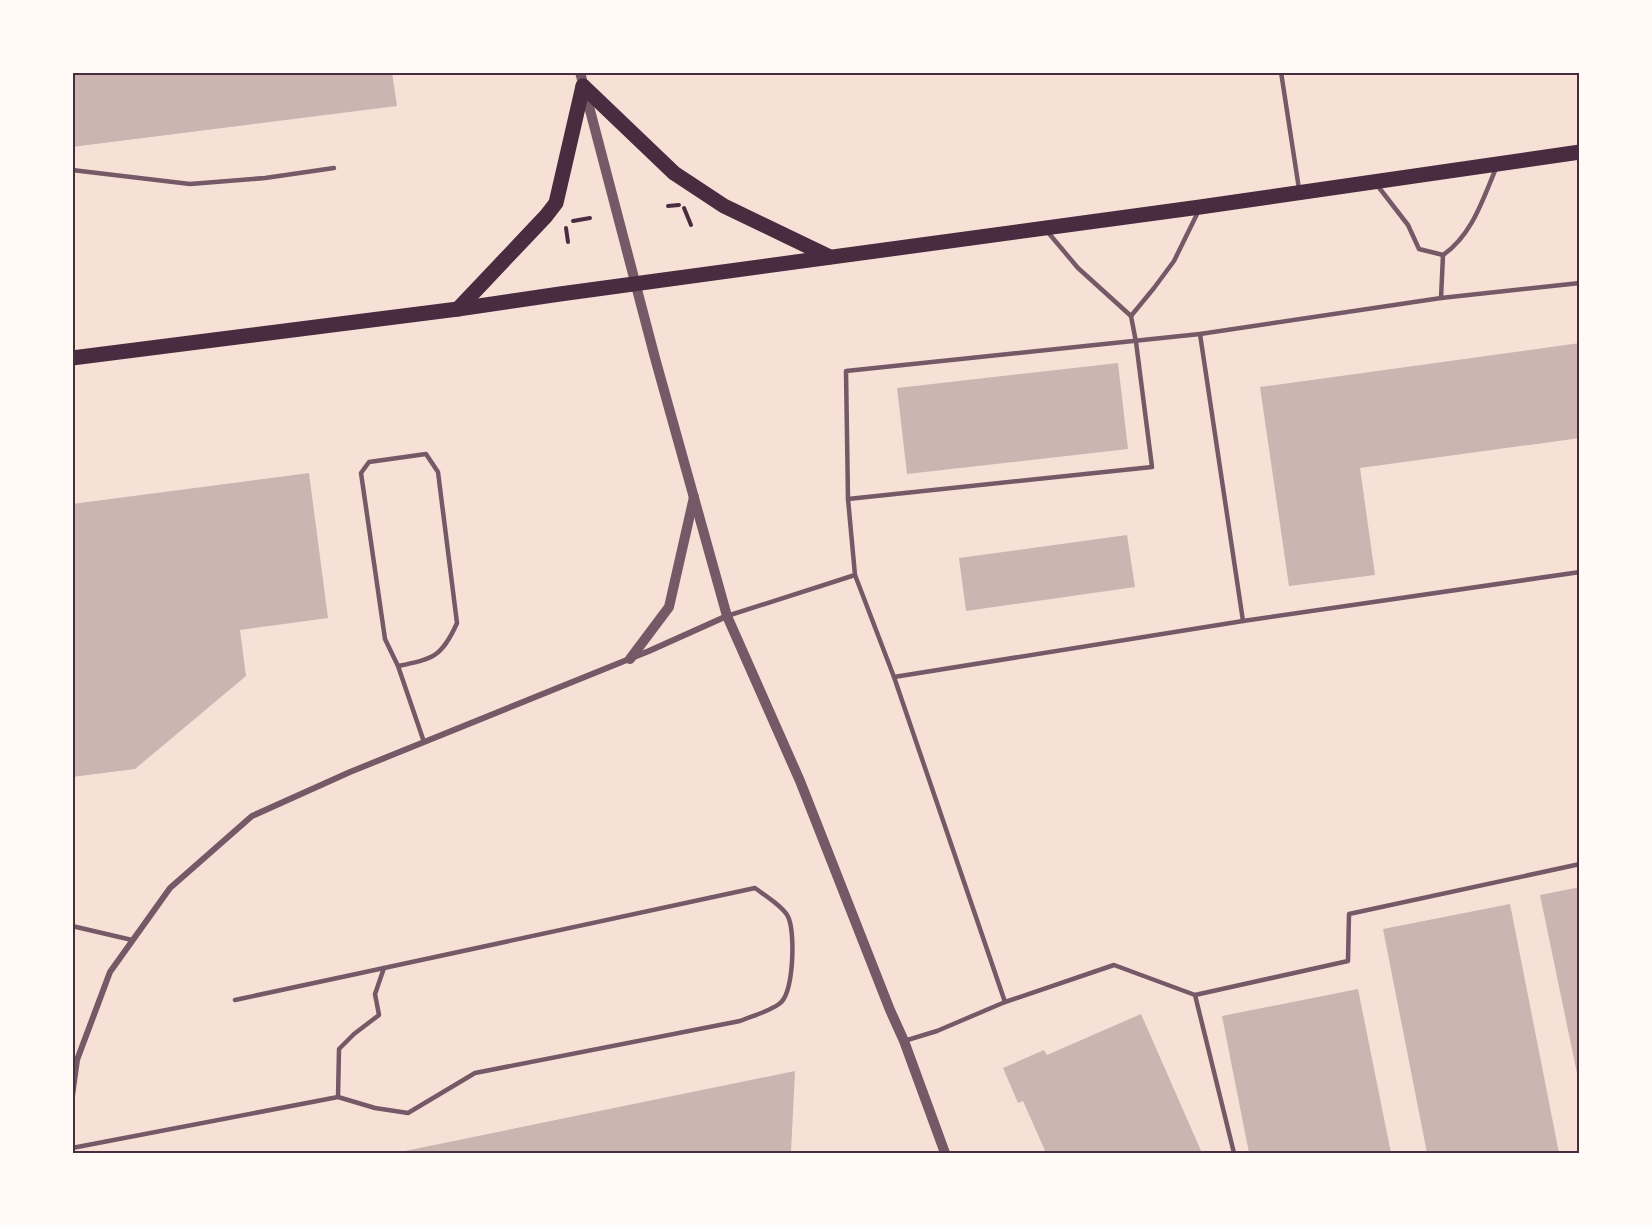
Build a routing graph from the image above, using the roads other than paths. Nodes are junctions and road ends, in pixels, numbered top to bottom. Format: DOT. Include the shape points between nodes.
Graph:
graph roads {
  1 [pos="1281,72"];
  2 [pos="582,79"];
  3 [pos="1580,152"];
  4 [pos="1499,163"];
  5 [pos="334,168"];
  6 [pos="72,170"];
  7 [pos="1374,181"];
  8 [pos="1299,192"];
  9 [pos="1200,207"];
  10 [pos="1044,228"];
  11 [pos="1443,255"];
  12 [pos="830,257"];
  13 [pos="636,283"];
  14 [pos="1580,283"];
  15 [pos="1441,298"];
  16 [pos="458,309"];
  17 [pos="1131,316"];
  18 [pos="1200,334"];
  19 [pos="1136,342"];
  20 [pos="72,358"];
  21 [pos="694,497"];
  22 [pos="848,499"];
  23 [pos="1580,572"];
  24 [pos="855,575"];
  25 [pos="727,616"];
  26 [pos="1243,621"];
  27 [pos="630,659"];
  28 [pos="398,666"];
  29 [pos="894,677"];
  30 [pos="424,742"];
  31 [pos="1580,864"];
  32 [pos="72,926"];
  33 [pos="132,940"];
  34 [pos="384,968"];
  35 [pos="1195,995"];
  36 [pos="235,1000"];
  37 [pos="1005,1002"];
  38 [pos="904,1041"];
  39 [pos="72,1096"];
  40 [pos="338,1097"];
  41 [pos="72,1148"];
  42 [pos="945,1153"];
  43 [pos="1234,1153"];
  1 -- 8 [label="lane"];
  2 -- 12 [label="main road" via="674,173 724,206"];
  2 -- 13 [label="street"];
  2 -- 16 [label="main road" via="555,203"];
  3 -- 4 [label="main road"];
  4 -- 7 [label="main road"];
  4 -- 11 [label="lane" via="1472,223 1458,245"];
  5 -- 6 [label="lane" via="190,184"];
  7 -- 8 [label="main road"];
  7 -- 11 [label="lane" via="1408,225 1419,249"];
  8 -- 9 [label="main road"];
  9 -- 10 [label="main road"];
  9 -- 17 [label="lane" via="1174,261"];
  10 -- 12 [label="main road"];
  10 -- 17 [label="lane" via="1078,268"];
  11 -- 15 [label="lane"];
  12 -- 13 [label="main road"];
  13 -- 16 [label="main road"];
  13 -- 21 [label="street"];
  14 -- 15 [label="lane"];
  15 -- 18 [label="lane"];
  16 -- 20 [label="main road"];
  17 -- 19 [label="lane"];
  18 -- 19 [label="lane"];
  18 -- 26 [label="lane"];
  19 -- 22 [label="lane" via="846,371"];
  19 -- 22 [label="lane" via="1152,466"];
  21 -- 25 [label="street"];
  21 -- 27 [label="street" via="669,607"];
  22 -- 24 [label="lane"];
  23 -- 26 [label="lane"];
  24 -- 25 [label="lane"];
  24 -- 29 [label="lane"];
  25 -- 27 [label="street"];
  25 -- 38 [label="street" via="800,781"];
  26 -- 29 [label="lane"];
  27 -- 30 [label="street"];
  28 -- 28 [label="lane" via="385,639 361,473 369,462 426,454 438,472 457,623 447,644 427,660"];
  28 -- 30 [label="lane"];
  29 -- 37 [label="lane"];
  30 -- 33 [label="street" via="252,816 170,888"];
  31 -- 35 [label="lane" via="1350,914 1348,962"];
  32 -- 33 [label="lane"];
  33 -- 39 [label="street" via="110,972 76,1060"];
  34 -- 36 [label="lane"];
  34 -- 40 [label="lane" via="375,994 379,1015 339,1050"];
  34 -- 40 [label="lane" via="755,888 789,917 792,936 789,991 780,1004 740,1021 475,1073 408,1113"];
  35 -- 37 [label="lane" via="1114,965"];
  35 -- 43 [label="lane"];
  37 -- 38 [label="lane"];
  38 -- 42 [label="street"];
  40 -- 41 [label="lane"];
}
